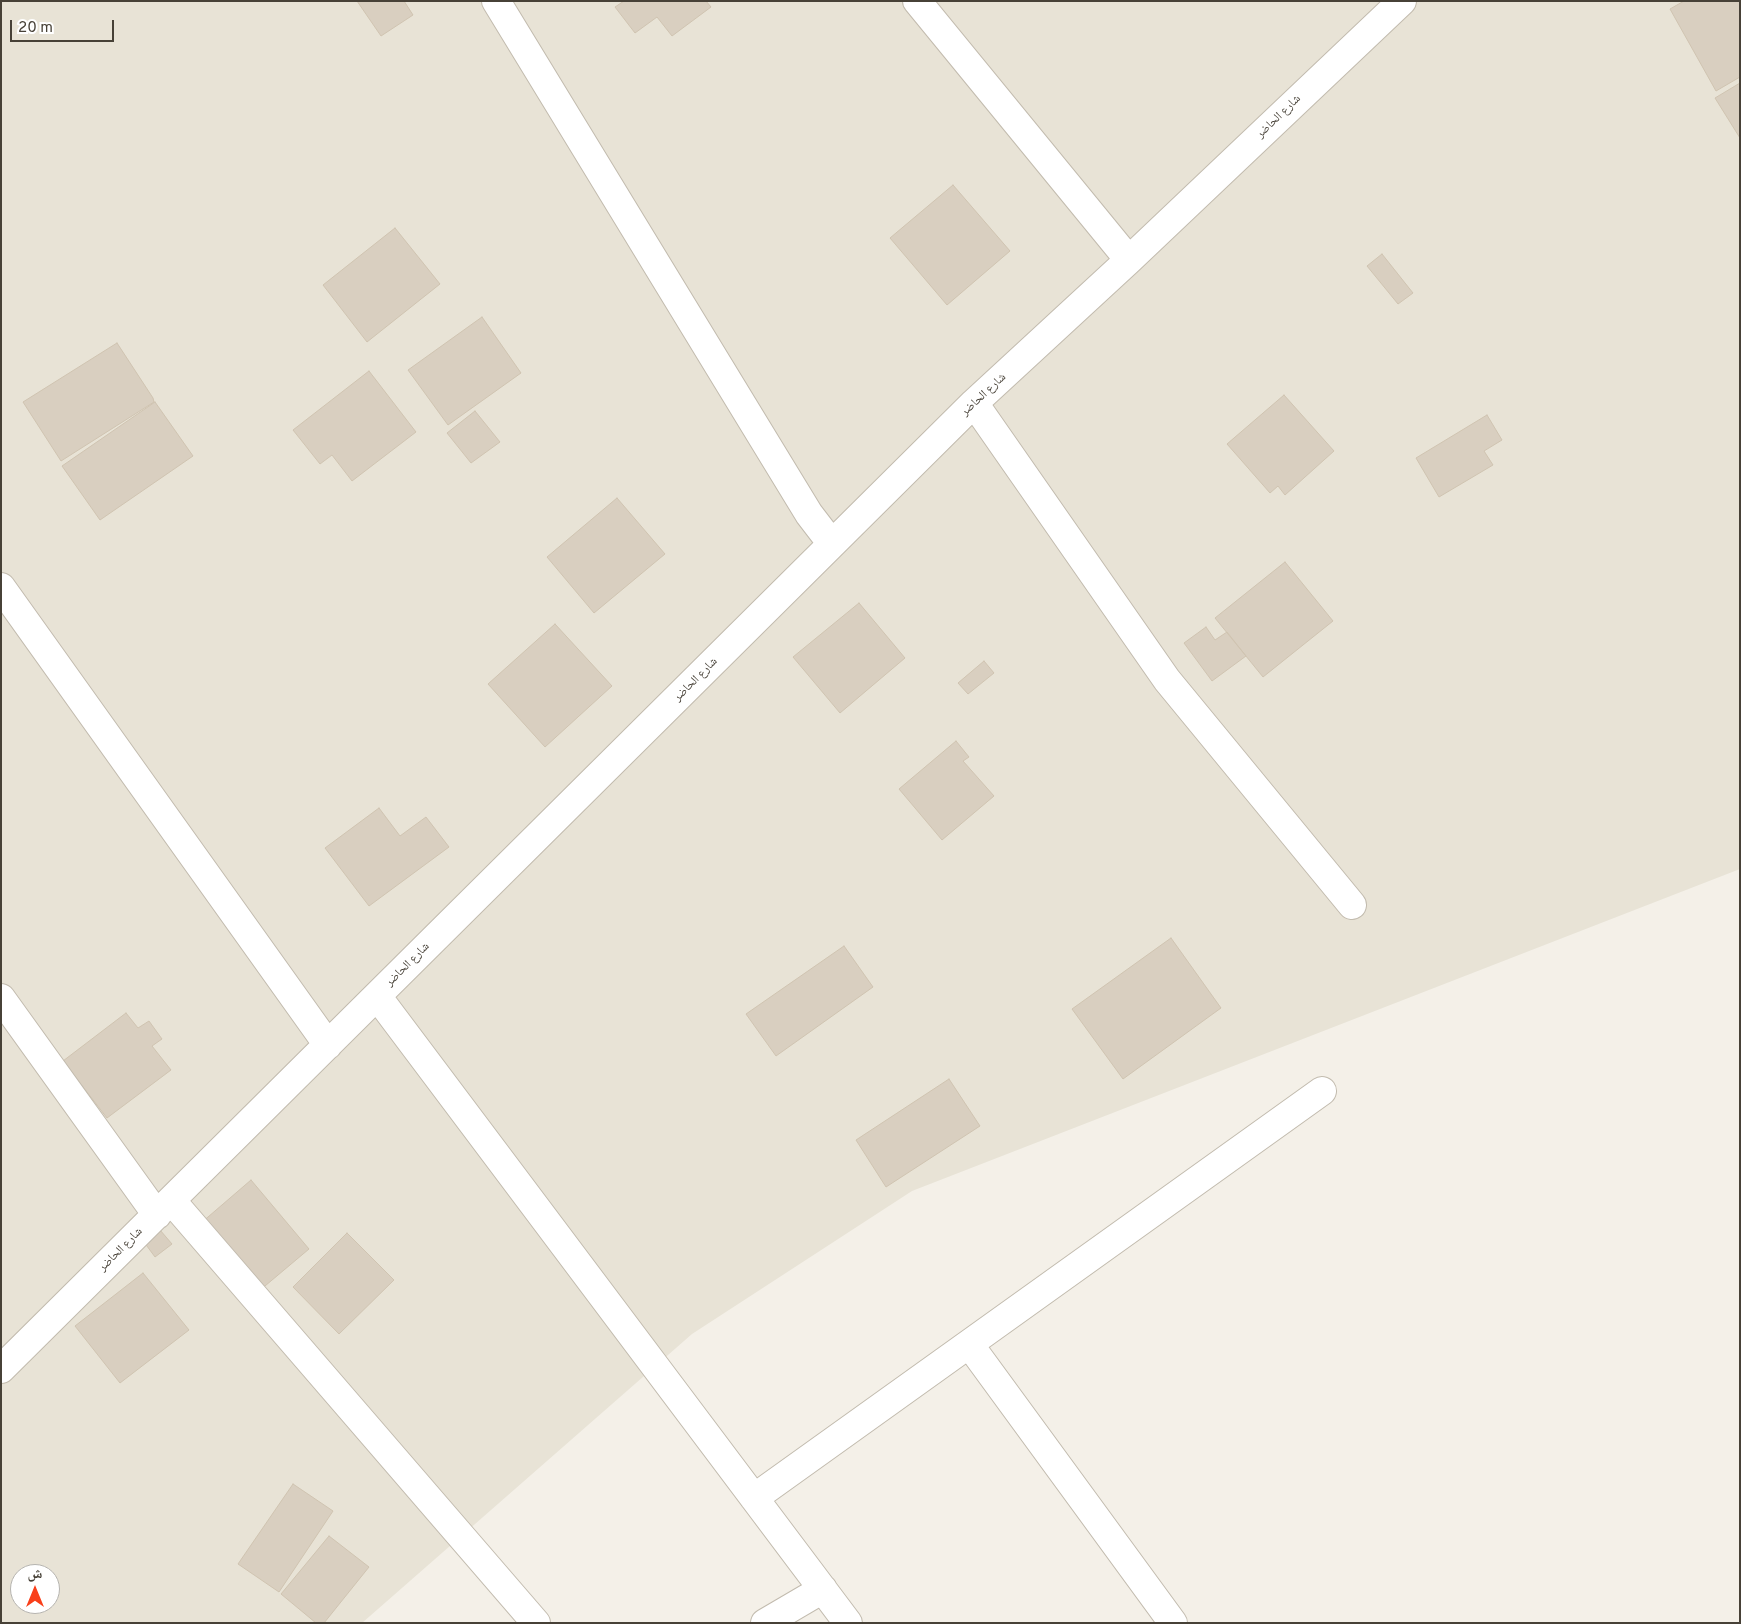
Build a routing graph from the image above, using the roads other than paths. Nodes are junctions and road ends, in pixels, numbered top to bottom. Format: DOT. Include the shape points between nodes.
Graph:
graph roads {
  1 [pos="496,1"];
  2 [pos="917,1"];
  3 [pos="1402,1"];
  4 [pos="1129,260"];
  5 [pos="974,403"];
  6 [pos="832,544"];
  7 [pos="1,588"];
  8 [pos="1352,905"];
  9 [pos="377,996"];
  10 [pos="1,998"];
  11 [pos="328,1045"];
  12 [pos="1322,1091"];
  13 [pos="164,1208"];
  14 [pos="969,1344"];
  15 [pos="1,1369"];
  16 [pos="754,1498"];
  17 [pos="823,1589"];
  18 [pos="536,1623"];
  19 [pos="765,1623"];
  20 [pos="848,1623"];
  21 [pos="1173,1623"];
  1 -- 6 [label="street" via="808,514"];
  2 -- 4 [label="street"];
  3 -- 4 [label="street, شارع الحاضر"];
  4 -- 5 [label="street, شارع الحاضر"];
  5 -- 6 [label="street, شارع الحاضر"];
  5 -- 8 [label="street" via="1167,680"];
  6 -- 9 [label="street, شارع الحاضر"];
  7 -- 11 [label="street"];
  9 -- 11 [label="street, شارع الحاضر"];
  9 -- 16 [label="street"];
  10 -- 13 [label="street"];
  11 -- 13 [label="street, شارع الحاضر"];
  12 -- 14 [label="street"];
  13 -- 15 [label="street, شارع الحاضر"];
  13 -- 18 [label="street"];
  14 -- 16 [label="street"];
  14 -- 21 [label="street"];
  16 -- 17 [label="street"];
  17 -- 19 [label="street"];
  17 -- 20 [label="street"];
}
